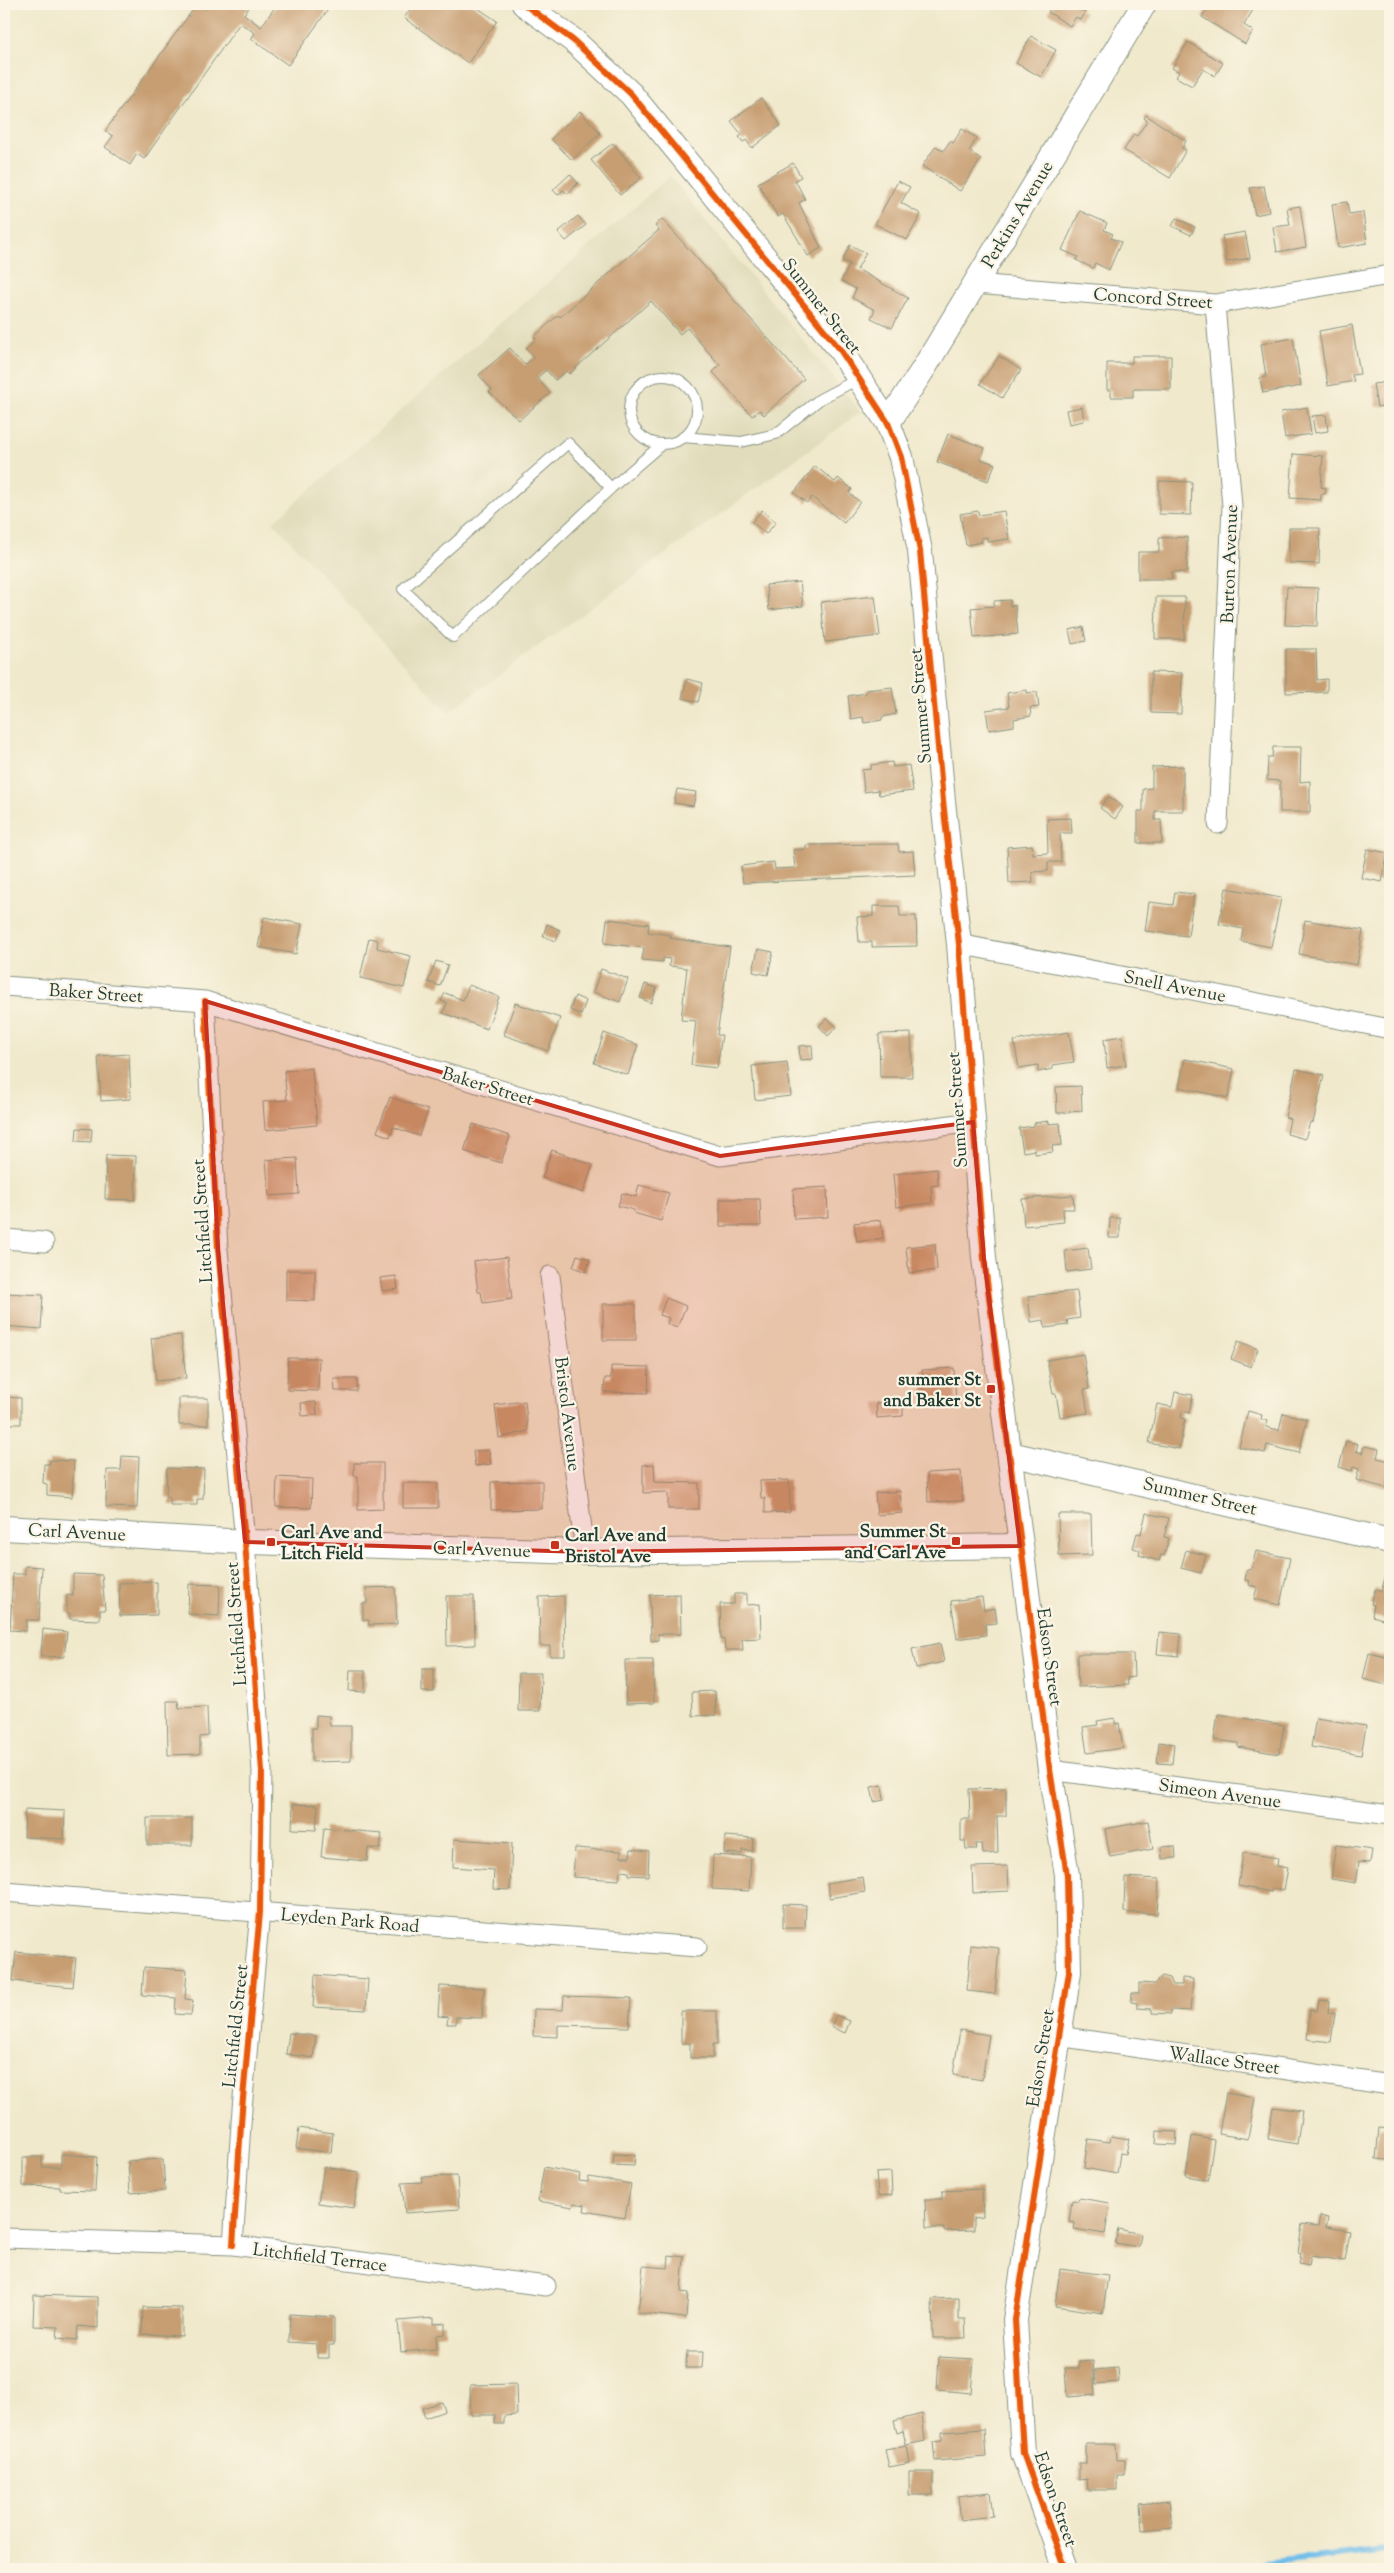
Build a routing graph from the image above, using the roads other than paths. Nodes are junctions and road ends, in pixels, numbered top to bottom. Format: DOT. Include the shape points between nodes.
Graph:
graph roads {
  1 [pos="526,4"];
  2 [pos="1144,4"];
  3 [pos="1390,275"];
  4 [pos="975,284"];
  5 [pos="1215,304"];
  6 [pos="858,379"];
  7 [pos="888,423"];
  8 [pos="683,437"];
  9 [pos="662,444"];
  10 [pos="611,488"];
  11 [pos="1218,824"];
  12 [pos="959,944"];
  13 [pos="4,986"];
  14 [pos="205,1001"];
  15 [pos="1390,1029"];
  16 [pos="973,1122"];
  17 [pos="4,1238"];
  18 [pos="44,1242"];
  19 [pos="550,1276"];
  20 [pos="1010,1454"];
  21 [pos="4,1528"];
  22 [pos="1390,1541"];
  23 [pos="245,1542"];
  24 [pos="1020,1546"];
  25 [pos="585,1552"];
  26 [pos="1050,1770"];
  27 [pos="1390,1815"];
  28 [pos="4,1892"];
  29 [pos="260,1912"];
  30 [pos="697,1947"];
  31 [pos="1058,2036"];
  32 [pos="1390,2085"];
  33 [pos="4,2238"];
  34 [pos="233,2245"];
  35 [pos="546,2286"];
  36 [pos="1065,2569"];
  1 -- 6 [label="street, Summer Street" via="594,58 655,121 819,321"];
  2 -- 4 [label="street, Perkins Avenue"];
  3 -- 5 [label="street, Concord Street"];
  4 -- 5 [label="street, Concord Street"];
  4 -- 7 [label="street, Perkins Avenue"];
  5 -- 11 [label="street, Burton Avenue" via="1232,506"];
  6 -- 7 [label="street, Summer Street"];
  6 -- 8 [label="lane" via="820,398 776,434 741,442"];
  7 -- 12 [label="street, Summer Street" via="901,457 920,551"];
  8 -- 9 [label="lane"];
  8 -- 9 [label="lane" via="696,418 694,396 688,387 669,376 658,376 647,380 632,396 629,418 641,436"];
  9 -- 10 [label="lane"];
  10 -- 10 [label="lane" via="452,637 403,589 568,444"];
  12 -- 15 [label="street, Snell Avenue"];
  12 -- 16 [label="street, Summer Street"];
  13 -- 14 [label="street, Baker Street"];
  14 -- 16 [label="street, Baker Street" via="720,1156"];
  14 -- 23 [label="street, Litchfield Street" via="218,1250"];
  16 -- 20 [label="street, Summer Street" via="984,1258"];
  17 -- 18 [label="street"];
  19 -- 25 [label="street, Bristol Avenue"];
  20 -- 22 [label="street, Summer Street"];
  20 -- 24 [label="street, Summer Street"];
  21 -- 23 [label="street, Carl Avenue"];
  23 -- 25 [label="street, Carl Avenue"];
  23 -- 29 [label="street, Litchfield Street" via="262,1771"];
  24 -- 25 [label="street, Carl Avenue"];
  24 -- 26 [label="street, Edson Street"];
  26 -- 27 [label="street, Simeon Avenue"];
  26 -- 31 [label="street, Edson Street" via="1067,1875 1069,1972"];
  28 -- 29 [label="street, Leyden Park Road"];
  29 -- 30 [label="street, Leyden Park Road"];
  29 -- 34 [label="street, Litchfield Street"];
  31 -- 32 [label="street, Wallace Street"];
  31 -- 36 [label="street, Edson Street" via="1015,2320 1023,2453"];
  33 -- 34 [label="street, Litchfield Terrace"];
  34 -- 35 [label="street, Litchfield Terrace"];
}
